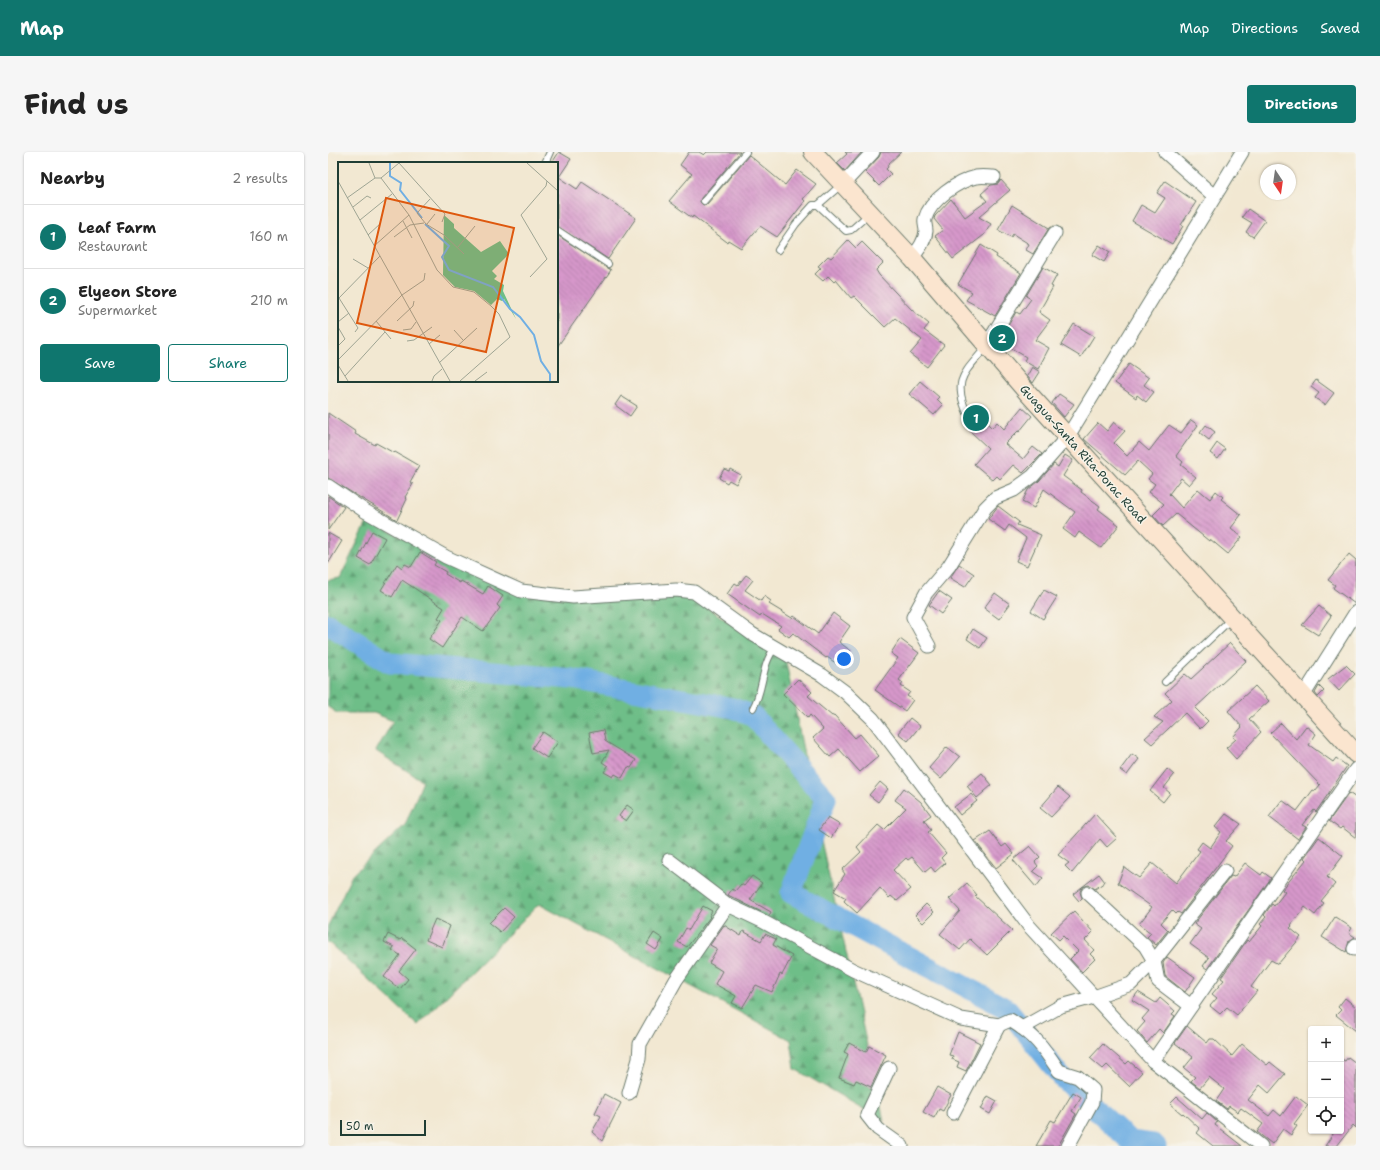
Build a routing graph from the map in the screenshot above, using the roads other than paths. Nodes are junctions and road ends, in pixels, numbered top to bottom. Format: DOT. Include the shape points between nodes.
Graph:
graph roads {
  1 [pos="550,152"];
  2 [pos="746,152"];
  3 [pos="813,152"];
  4 [pos="873,152"];
  5 [pos="1165,152"];
  6 [pos="1242,152"];
  7 [pos="545,162"];
  8 [pos="994,177"];
  9 [pos="843,184"];
  10 [pos="1214,196"];
  11 [pos="704,201"];
  12 [pos="818,205"];
  13 [pos="870,213"];
  14 [pos="558,231"];
  15 [pos="1054,233"];
  16 [pos="778,250"];
  17 [pos="912,258"];
  18 [pos="608,264"];
  19 [pos="986,346"];
  20 [pos="966,413"];
  21 [pos="1068,436"];
  22 [pos="328,486"];
  23 [pos="1356,612"];
  24 [pos="1233,618"];
  25 [pos="929,646"];
  26 [pos="775,648"];
  27 [pos="1165,682"];
  28 [pos="1303,696"];
  29 [pos="753,708"];
  30 [pos="1356,754"];
  31 [pos="1356,768"];
  32 [pos="669,860"];
  33 [pos="1225,871"];
  34 [pos="1088,893"];
  35 [pos="728,905"];
  36 [pos="1154,961"];
  37 [pos="1094,998"];
  38 [pos="1191,1006"];
  39 [pos="1005,1022"];
  40 [pos="1022,1028"];
  41 [pos="1152,1061"];
  42 [pos="889,1068"];
  43 [pos="629,1093"];
  44 [pos="953,1113"];
  45 [pos="902,1146"];
  46 [pos="1068,1146"];
  47 [pos="1262,1146"];
  1 -- 7 [label="lane"];
  2 -- 11 [label="lane"];
  3 -- 9 [label="main road, Guagua-Santa Rita-Porac Road"];
  4 -- 9 [label="street"];
  5 -- 10 [label="street"];
  6 -- 10 [label="street"];
  8 -- 17 [label="street" via="977,177 960,182 939,199 925,219 924,240"];
  9 -- 12 [label="lane"];
  9 -- 13 [label="main road, Guagua-Santa Rita-Porac Road"];
  10 -- 21 [label="street"];
  12 -- 13 [label="lane" via="846,231 851,230"];
  12 -- 16 [label="lane" via="813,205 803,214"];
  13 -- 17 [label="main road, Guagua-Santa Rita-Porac Road"];
  14 -- 18 [label="lane"];
  15 -- 19 [label="street"];
  17 -- 19 [label="main road, Guagua-Santa Rita-Porac Road"];
  19 -- 20 [label="lane" via="964,375 959,388"];
  19 -- 21 [label="main road, Guagua-Santa Rita-Porac Road"];
  21 -- 24 [label="main road, Guagua-Santa Rita-Porac Road"];
  21 -- 25 [label="street" via="1033,476 1014,490 995,498 985,508 948,566 926,593 913,617"];
  22 -- 26 [label="street" via="365,511 446,557 521,591 573,597 676,590 694,592"];
  23 -- 28 [label="street"];
  24 -- 27 [label="lane"];
  24 -- 28 [label="main road, Guagua-Santa Rita-Porac Road"];
  26 -- 29 [label="lane" via="770,654 760,695"];
  26 -- 37 [label="street" via="845,692 873,718 1029,926"];
  28 -- 30 [label="main road, Guagua-Santa Rita-Porac Road"];
  31 -- 38 [label="street"];
  32 -- 35 [label="street"];
  33 -- 36 [label="street"];
  34 -- 36 [label="street" via="1145,946"];
  35 -- 39 [label="street" via="853,970 961,1019"];
  35 -- 43 [label="street" via="676,980 640,1044 640,1059"];
  36 -- 37 [label="street" via="1131,984"];
  36 -- 38 [label="street" via="1158,981"];
  37 -- 40 [label="street" via="1061,1006"];
  37 -- 41 [label="street"];
  38 -- 41 [label="street"];
  39 -- 40 [label="street"];
  39 -- 44 [label="street"];
  40 -- 46 [label="street" via="1040,1042 1059,1071 1078,1077 1093,1090 1089,1106"];
  41 -- 47 [label="street"];
  42 -- 45 [label="street" via="867,1115 878,1129"];
}
